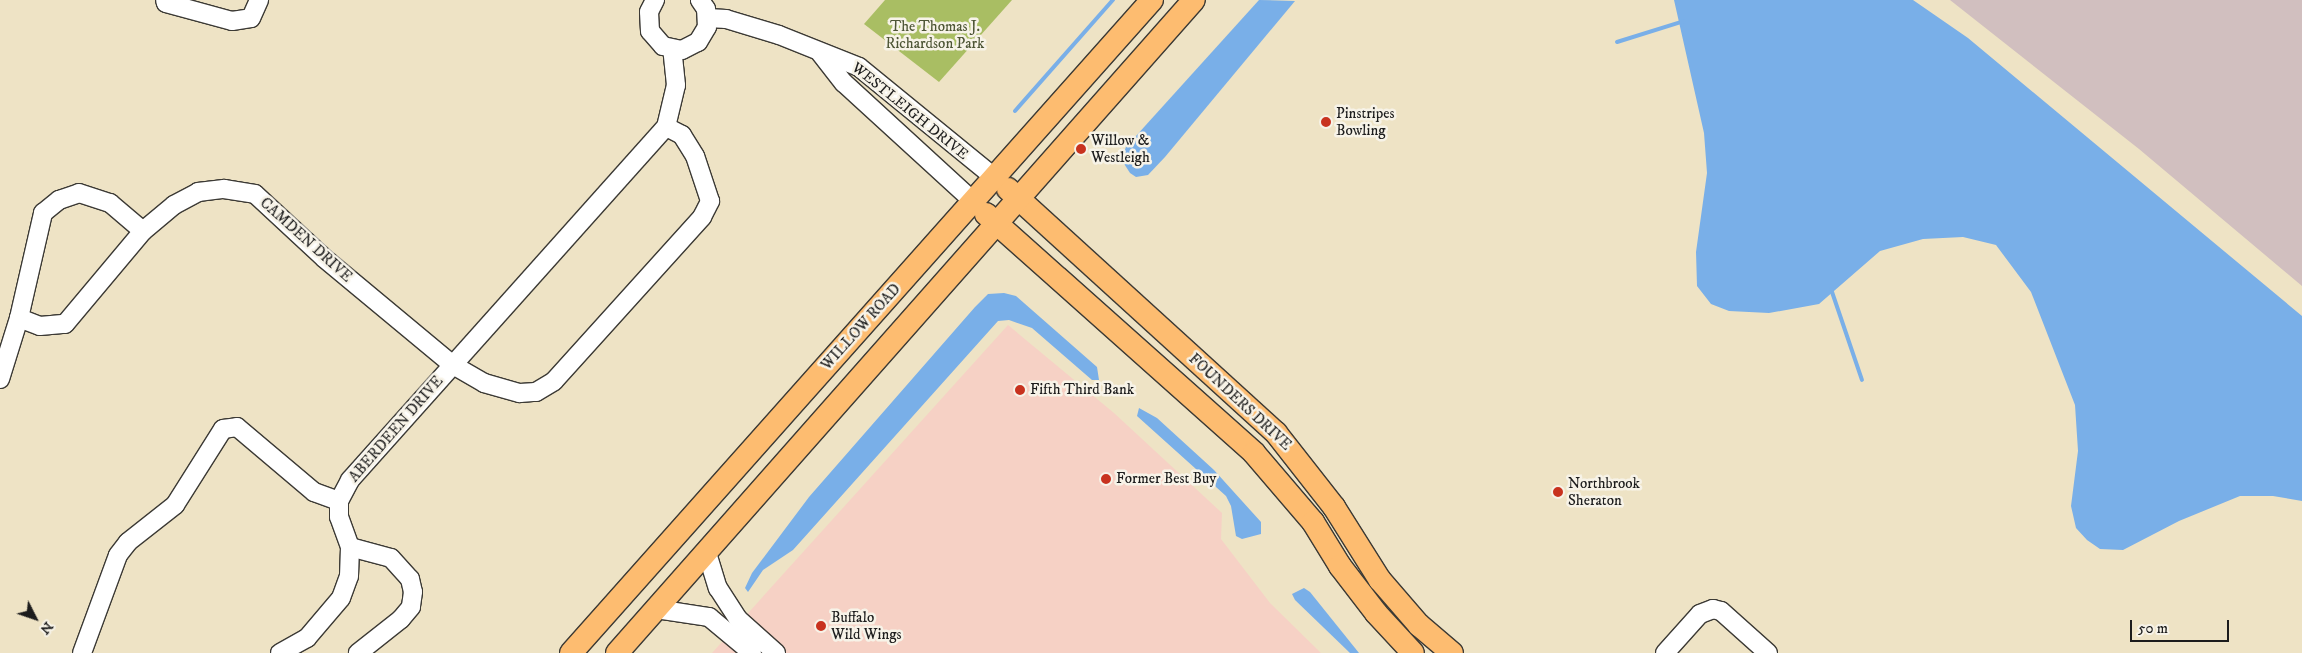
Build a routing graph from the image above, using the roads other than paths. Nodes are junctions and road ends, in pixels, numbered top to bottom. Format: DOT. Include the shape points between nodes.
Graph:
graph roads {
  1 [pos="165,0"];
  2 [pos="259,0"];
  3 [pos="655,0"];
  4 [pos="700,0"];
  5 [pos="1152,0"];
  6 [pos="1194,0"];
  7 [pos="708,18"];
  8 [pos="672,50"];
  9 [pos="821,54"];
  10 [pos="666,127"];
  11 [pos="994,177"];
  12 [pos="1019,199"];
  13 [pos="973,201"];
  14 [pos="996,224"];
  15 [pos="143,231"];
  16 [pos="19,318"];
  17 [pos="453,365"];
  18 [pos="0,379"];
  19 [pos="339,501"];
  20 [pos="350,547"];
  21 [pos="707,553"];
  22 [pos="656,609"];
  23 [pos="82,653"];
  24 [pos="280,653"];
  25 [pos="358,653"];
  26 [pos="571,653"];
  27 [pos="617,653"];
  28 [pos="752,653"];
  29 [pos="776,653"];
  30 [pos="1413,653"];
  31 [pos="1452,653"];
  32 [pos="1665,653"];
  33 [pos="1768,653"];
  1 -- 2 [label="street" via="166,3 232,22 251,18"];
  3 -- 8 [label="street" via="648,12 650,32 663,46"];
  4 -- 7 [label="street"];
  5 -- 11 [label="main road, WILLOW ROAD"];
  6 -- 12 [label="main road"];
  7 -- 8 [label="street" via="707,27 698,42 682,50"];
  7 -- 9 [label="street, WESTLEIGH DRIVE" via="726,19 779,35"];
  8 -- 10 [label="street, ABERDEEN DRIVE" via="676,85"];
  9 -- 11 [label="street, WESTLEIGH DRIVE" via="834,54 859,67"];
  9 -- 13 [label="street, WESTLEIGH DRIVE" via="844,83"];
  10 -- 17 [label="street, ABERDEEN DRIVE"];
  10 -- 17 [label="street, ABERDEEN DRIVE" via="682,136 694,156 710,201 702,217 554,382 536,392 520,393 484,382"];
  11 -- 12 [label="main road, FOUNDERS DRIVE"];
  11 -- 13 [label="main road, WILLOW ROAD"];
  12 -- 14 [label="main road"];
  12 -- 31 [label="main road, FOUNDERS DRIVE" via="1276,433 1318,484 1386,586 1419,625"];
  13 -- 14 [label="main road, FOUNDERS DRIVE"];
  13 -- 26 [label="main road, WILLOW ROAD"];
  14 -- 21 [label="main road"];
  14 -- 30 [label="main road, FOUNDERS DRIVE" via="1254,453 1313,522 1340,566 1376,612"];
  15 -- 16 [label="street, CAMDEN DRIVE" via="65,324 40,326"];
  15 -- 16 [label="street" via="110,203 78,193 59,200 43,213"];
  15 -- 17 [label="street, CAMDEN DRIVE" via="174,205 198,192 224,189 255,194 324,258"];
  16 -- 18 [label="street"];
  17 -- 19 [label="street, ABERDEEN DRIVE" via="350,480"];
  19 -- 20 [label="street" via="339,517"];
  19 -- 23 [label="street" via="314,492 237,427 223,429 175,505 128,542 118,555"];
  20 -- 24 [label="street" via="349,576 341,598 307,638"];
  20 -- 25 [label="street" via="391,558 410,579 413,592 411,607 401,619"];
  21 -- 22 [label="main road"];
  21 -- 29 [label="street" via="718,588 738,619"];
  22 -- 27 [label="main road"];
  22 -- 28 [label="street" via="710,617"];
  32 -- 33 [label="street" via="1706,610 1721,611"];
}
